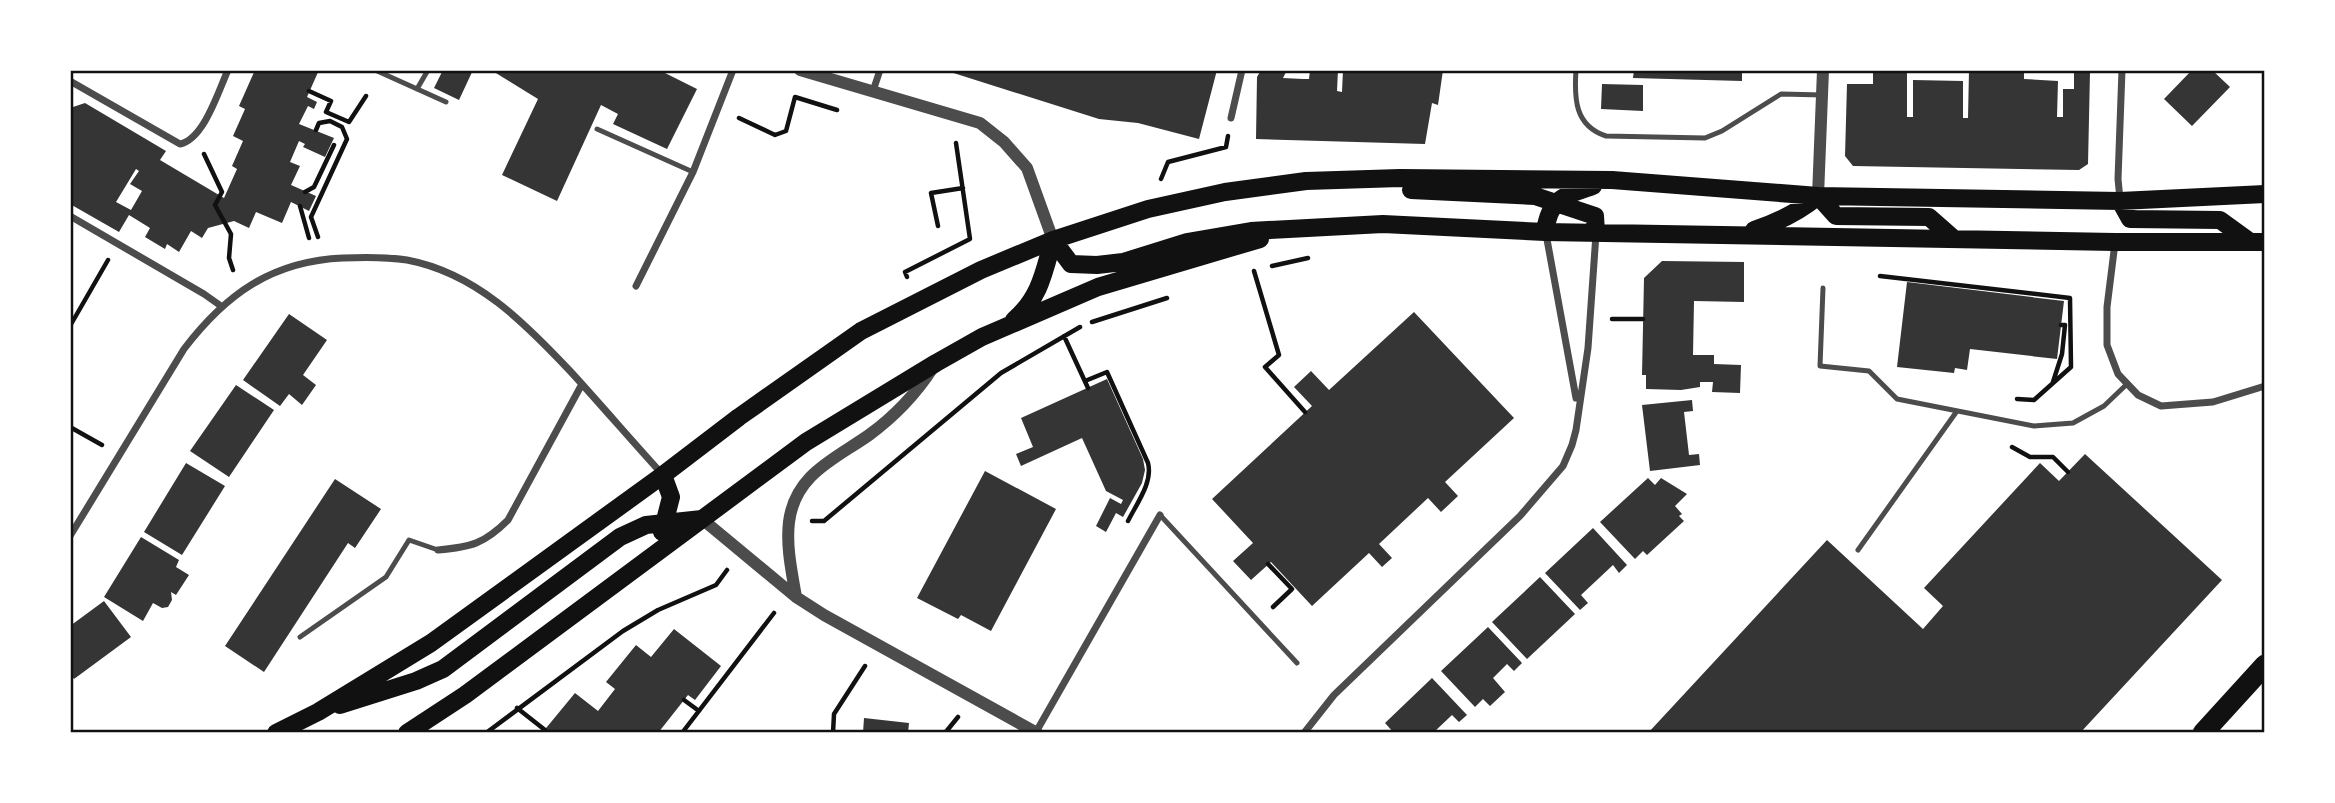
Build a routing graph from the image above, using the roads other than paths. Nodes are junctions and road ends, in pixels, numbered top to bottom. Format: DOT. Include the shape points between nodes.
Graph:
graph roads {
  1 [pos="228,70"];
  2 [pos="375,70"];
  3 [pos="428,70"];
  4 [pos="733,70"];
  5 [pos="800,70"];
  6 [pos="880,70"];
  7 [pos="1242,70"];
  8 [pos="1576,70"];
  9 [pos="1823,70"];
  10 [pos="2122,70"];
  11 [pos="71,83"];
  12 [pos="417,89"];
  13 [pos="873,91"];
  14 [pos="1823,95"];
  15 [pos="446,102"];
  16 [pos="1231,118"];
  17 [pos="597,129"];
  18 [pos="693,172"];
  19 [pos="1612,180"];
  20 [pos="1247,190"];
  21 [pos="2265,194"];
  22 [pos="1818,196"];
  23 [pos="2120,201"];
  24 [pos="1557,204"];
  25 [pos="70,216"];
  26 [pos="1297,228"];
  27 [pos="1545,232"];
  28 [pos="1596,232"];
  29 [pos="1741,235"];
  30 [pos="1954,239"];
  31 [pos="1053,240"];
  32 [pos="2115,242"];
  33 [pos="2257,242"];
  34 [pos="636,286"];
  35 [pos="1823,288"];
  36 [pos="221,306"];
  37 [pos="1006,327"];
  38 [pos="936,363"];
  39 [pos="582,384"];
  40 [pos="2127,384"];
  41 [pos="2265,386"];
  42 [pos="1578,406"];
  43 [pos="1957,411"];
  44 [pos="663,475"];
  45 [pos="1160,515"];
  46 [pos="702,519"];
  47 [pos="664,522"];
  48 [pos="70,536"];
  49 [pos="438,550"];
  50 [pos="1858,550"];
  51 [pos="652,557"];
  52 [pos="796,597"];
  53 [pos="300,637"];
  54 [pos="1297,663"];
  55 [pos="2265,665"];
  56 [pos="319,710"];
  57 [pos="276,733"];
  58 [pos="407,733"];
  59 [pos="1037,733"];
  60 [pos="1304,733"];
  61 [pos="2203,733"];
  1 -- 11 [label="street" via="198,135 180,144"];
  2 -- 12 [label="lane"];
  3 -- 12 [label="lane"];
  4 -- 18 [label="street"];
  5 -- 13 [label="street"];
  6 -- 13 [label="street"];
  7 -- 16 [label="street"];
  8 -- 14 [label="lane" via="1576,104 1583,121 1593,132 1606,136 1705,138 1781,94"];
  9 -- 14 [label="street"];
  10 -- 23 [label="street"];
  12 -- 15 [label="lane"];
  13 -- 31 [label="street" via="980,122 1027,168"];
  14 -- 22 [label="street"];
  17 -- 18 [label="lane"];
  18 -- 34 [label="street"];
  19 -- 20 [label="main road" via="1306,181"];
  19 -- 22 [label="main road"];
  19 -- 24 [label="main road" via="1566,194"];
  20 -- 24 [label="main road" via="1400,189 1535,196"];
  20 -- 31 [label="main road" via="1148,209"];
  21 -- 23 [label="main road"];
  22 -- 23 [label="main road"];
  22 -- 29 [label="main road" via="1776,223"];
  22 -- 30 [label="main road" via="1836,216 1929,217"];
  23 -- 33 [label="main road" via="2130,219 2220,220"];
  24 -- 27 [label="main road" via="1548,213"];
  24 -- 28 [label="main road" via="1595,216"];
  25 -- 36 [label="street"];
  26 -- 27 [label="main road" via="1383,224"];
  26 -- 31 [label="main road" via="1212,237 1097,265 1072,264"];
  26 -- 37 [label="main road" via="1098,287"];
  27 -- 28 [label="main road"];
  27 -- 42 [label="street"];
  28 -- 29 [label="main road"];
  28 -- 42 [label="street" via="1588,348"];
  29 -- 30 [label="main road"];
  30 -- 32 [label="main road"];
  31 -- 37 [label="main road" via="1041,283 1028,308"];
  31 -- 44 [label="main road" via="981,270 861,331"];
  32 -- 33 [label="main road"];
  32 -- 40 [label="street" via="2107,345"];
  35 -- 43 [label="lane" via="1820,366 1869,371 1898,399"];
  36 -- 39 [label="street" via="290,266 322,259 408,261 479,289 531,330"];
  36 -- 48 [label="street" via="184,349"];
  37 -- 38 [label="main road"];
  38 -- 46 [label="main road" via="806,442"];
  38 -- 52 [label="street" via="894,415 818,468 806,483 789,522"];
  39 -- 44 [label="street"];
  39 -- 49 [label="street" via="508,520 491,537 470,547"];
  40 -- 41 [label="street" via="2161,406 2213,402"];
  40 -- 43 [label="lane" via="2104,406 2073,423 2034,426"];
  42 -- 60 [label="street" via="1572,445 1563,466 1520,516 1334,695"];
  43 -- 50 [label="lane"];
  44 -- 47 [label="main road" via="671,497"];
  44 -- 56 [label="main road" via="431,643"];
  45 -- 54 [label="lane"];
  45 -- 59 [label="street"];
  46 -- 47 [label="main road"];
  46 -- 51 [label="main road"];
  46 -- 52 [label="street"];
  47 -- 51 [label="main road"];
  47 -- 56 [label="main road" via="620,537 443,668 384,692"];
  49 -- 53 [label="lane" via="409,540 386,577"];
  51 -- 58 [label="main road"];
  52 -- 59 [label="street"];
  55 -- 61 [label="highway"];
  56 -- 57 [label="main road"];
}
